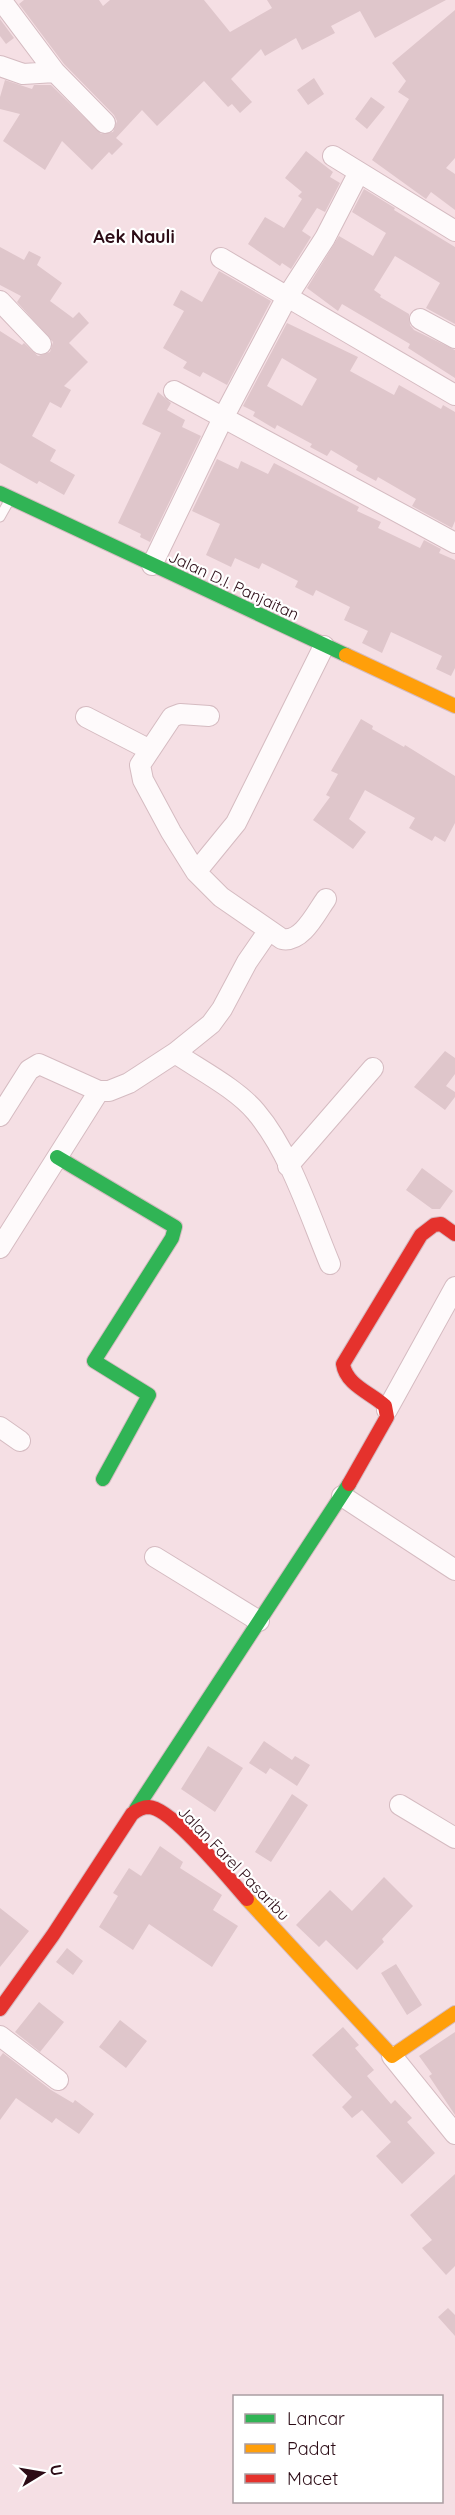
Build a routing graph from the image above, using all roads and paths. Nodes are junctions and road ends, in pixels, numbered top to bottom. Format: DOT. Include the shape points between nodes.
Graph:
graph roads {
  1 [pos="1,0"];
  2 [pos="0,66"];
  3 [pos="56,72"];
  4 [pos="105,123"];
  5 [pos="333,156"];
  6 [pos="359,172"];
  7 [pos="455,231"];
  8 [pos="221,258"];
  9 [pos="287,297"];
  10 [pos="0,302"];
  11 [pos="420,319"];
  12 [pos="455,338"];
  13 [pos="41,344"];
  14 [pos="174,391"];
  15 [pos="455,395"];
  16 [pos="223,418"];
  17 [pos="6,495"];
  18 [pos="0,517"];
  19 [pos="455,543"];
  20 [pos="152,565"];
  21 [pos="324,646"];
  22 [pos="452,698"];
  23 [pos="210,716"];
  24 [pos="86,717"];
  25 [pos="150,750"];
  26 [pos="196,872"];
  27 [pos="326,899"];
  28 [pos="269,930"];
  29 [pos="174,1053"];
  30 [pos="373,1068"];
  31 [pos="99,1091"];
  32 [pos="0,1116"];
  33 [pos="57,1157"];
  34 [pos="288,1166"];
  35 [pos="455,1234"];
  36 [pos="0,1248"];
  37 [pos="330,1264"];
  38 [pos="455,1287"];
  39 [pos="387,1410"];
  40 [pos="0,1427"];
  41 [pos="20,1441"];
  42 [pos="103,1479"];
  43 [pos="342,1496"];
  44 [pos="155,1557"];
  45 [pos="455,1570"];
  46 [pos="259,1621"];
  47 [pos="400,1805"];
  48 [pos="136,1809"];
  49 [pos="455,1839"];
  50 [pos="0,2009"];
  51 [pos="455,2013"];
  52 [pos="0,2036"];
  53 [pos="392,2056"];
  54 [pos="58,2080"];
  55 [pos="455,2134"];
  1 -- 3 [label="street"];
  2 -- 3 [label="street" via="23,74"];
  3 -- 4 [label="street"];
  5 -- 6 [label="street"];
  6 -- 7 [label="street"];
  6 -- 9 [label="street" via="325,238"];
  8 -- 9 [label="street"];
  9 -- 15 [label="street"];
  9 -- 16 [label="street"];
  10 -- 13 [label="street"];
  11 -- 12 [label="street"];
  14 -- 16 [label="street"];
  16 -- 19 [label="street"];
  16 -- 20 [label="street"];
  17 -- 18 [label="lane"];
  17 -- 20 [label="street, Jalan D.I. Panjaitan"];
  20 -- 21 [label="street, Jalan D.I. Panjaitan"];
  21 -- 22 [label="street, Jalan D.I. Panjaitan"];
  21 -- 26 [label="street" via="236,823"];
  23 -- 25 [label="street" via="172,717"];
  24 -- 25 [label="street"];
  25 -- 26 [label="street" via="140,765 140,774"];
  26 -- 28 [label="street" via="220,897"];
  27 -- 28 [label="street" via="294,938 282,939"];
  28 -- 29 [label="street" via="211,1024"];
  29 -- 31 [label="street" via="129,1083"];
  29 -- 34 [label="street" via="255,1111"];
  30 -- 34 [label="street"];
  31 -- 32 [label="street" via="39,1064 29,1070"];
  31 -- 33 [label="street"];
  33 -- 36 [label="street"];
  33 -- 42 [label="street" via="175,1227 172,1238 94,1361 149,1395"];
  34 -- 37 [label="street"];
  35 -- 39 [label="street" via="441,1224 421,1235 343,1364 348,1379 382,1402"];
  38 -- 39 [label="street"];
  39 -- 43 [label="street" via="385,1423"];
  40 -- 41 [label="street"];
  43 -- 45 [label="street"];
  43 -- 46 [label="street"];
  44 -- 46 [label="street"];
  46 -- 48 [label="street"];
  47 -- 49 [label="street"];
  48 -- 50 [label="street"];
  48 -- 53 [label="street, Jalan Farel Pasaribu" via="146,1806 159,1810 184,1831"];
  51 -- 53 [label="street"];
  52 -- 54 [label="street"];
  53 -- 55 [label="street"];
}
